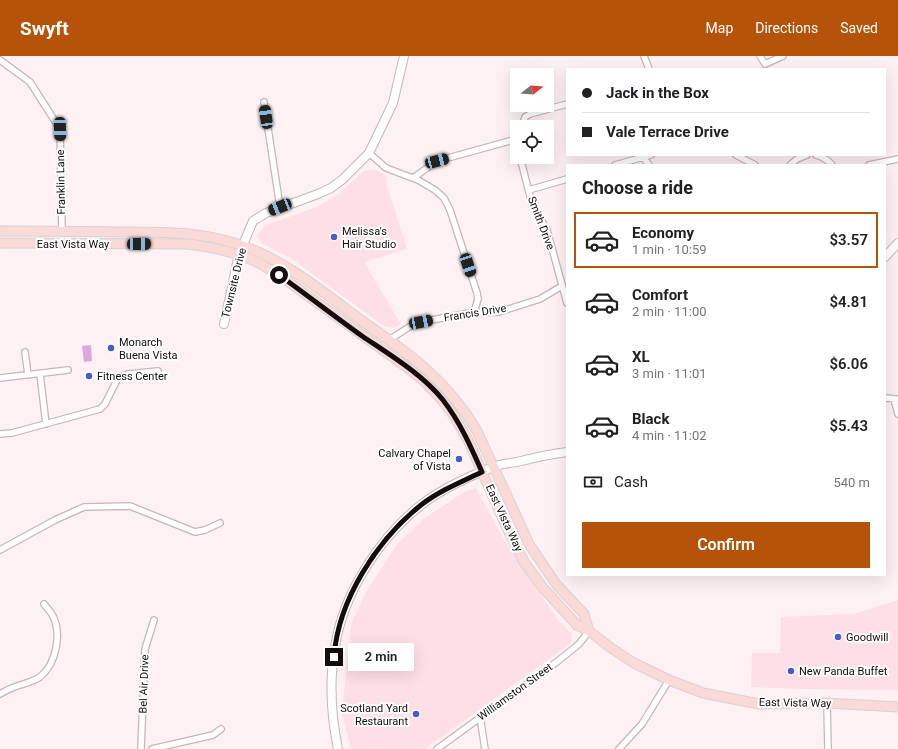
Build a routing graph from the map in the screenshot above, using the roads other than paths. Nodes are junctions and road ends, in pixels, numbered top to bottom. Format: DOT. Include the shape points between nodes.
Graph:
graph roads {
  1 [pos="404,56"];
  2 [pos="644,56"];
  3 [pos="760,56"];
  4 [pos="783,56"];
  5 [pos="0,60"];
  6 [pos="649,68"];
  7 [pos="264,102"];
  8 [pos="566,104"];
  9 [pos="524,120"];
  10 [pos="510,141"];
  11 [pos="369,153"];
  12 [pos="646,156"];
  13 [pos="738,156"];
  14 [pos="804,156"];
  15 [pos="819,156"];
  16 [pos="642,157"];
  17 [pos="898,159"];
  18 [pos="522,164"];
  19 [pos="618,164"];
  20 [pos="648,164"];
  21 [pos="753,164"];
  22 [pos="791,164"];
  23 [pos="831,164"];
  24 [pos="874,164"];
  25 [pos="414,178"];
  26 [pos="566,179"];
  27 [pos="529,190"];
  28 [pos="280,207"];
  29 [pos="0,231"];
  30 [pos="62,231"];
  31 [pos="108,232"];
  32 [pos="0,243"];
  33 [pos="62,244"];
  34 [pos="898,244"];
  35 [pos="240,250"];
  36 [pos="886,256"];
  37 [pos="562,286"];
  38 [pos="566,300"];
  39 [pos="469,313"];
  40 [pos="224,324"];
  41 [pos="361,335"];
  42 [pos="389,340"];
  43 [pos="25,352"];
  44 [pos="413,357"];
  45 [pos="68,370"];
  46 [pos="158,371"];
  47 [pos="40,374"];
  48 [pos="28,375"];
  49 [pos="0,378"];
  50 [pos="886,398"];
  51 [pos="896,399"];
  52 [pos="898,414"];
  53 [pos="46,424"];
  54 [pos="0,434"];
  55 [pos="566,452"];
  56 [pos="494,467"];
  57 [pos="482,472"];
  58 [pos="220,523"];
  59 [pos="0,550"];
  60 [pos="44,604"];
  61 [pos="154,620"];
  62 [pos="589,631"];
  63 [pos="669,680"];
  64 [pos="0,694"];
  65 [pos="827,703"];
  66 [pos="898,707"];
  67 [pos="480,717"];
  68 [pos="221,729"];
  69 [pos="141,749"];
  70 [pos="152,749"];
  71 [pos="338,749"];
  72 [pos="437,749"];
  73 [pos="485,749"];
  74 [pos="618,749"];
  75 [pos="828,749"];
  1 -- 11 [label="main road, Townsite Drive" via="393,103"];
  2 -- 6 [label="street"];
  3 -- 4 [label="street" via="765,64"];
  5 -- 30 [label="street, Franklin Lane" via="30,82 60,129"];
  7 -- 28 [label="street"];
  8 -- 9 [label="street" via="530,114"];
  10 -- 25 [label="street" via="437,161"];
  11 -- 25 [label="street" via="386,168"];
  11 -- 28 [label="main road, Townsite Drive" via="331,188"];
  12 -- 16 [label="street"];
  13 -- 21 [label="street"];
  14 -- 22 [label="street"];
  15 -- 23 [label="street"];
  16 -- 19 [label="street"];
  16 -- 20 [label="street"];
  17 -- 24 [label="street"];
  18 -- 27 [label="street, Smith Drive"];
  25 -- 39 [label="street" via="440,193 450,210 477,293 475,309"];
  26 -- 27 [label="street, Smith Drive"];
  27 -- 37 [label="street, Smith Drive" via="532,204 546,230"];
  28 -- 35 [label="main road, Townsite Drive" via="253,221"];
  29 -- 30 [label="main road, East Vista Way"];
  30 -- 31 [label="main road, East Vista Way"];
  31 -- 33 [label="main road" via="96,237 66,237"];
  31 -- 35 [label="main road, East Vista Way" via="202,235 219,238"];
  32 -- 33 [label="main road, East Vista Way"];
  33 -- 35 [label="main road, East Vista Way" via="177,244"];
  34 -- 36 [label="main road"];
  35 -- 40 [label="main road, Townsite Drive"];
  35 -- 41 [label="main road, East Vista Way"];
  35 -- 42 [label="main road, East Vista Way" via="251,249 274,260"];
  37 -- 38 [label="street, Smith Drive"];
  37 -- 39 [label="street, Francis Drive" via="540,299 499,312"];
  39 -- 42 [label="street, Francis Drive" via="421,322"];
  41 -- 44 [label="main road" via="367,331 398,352"];
  41 -- 57 [label="main road, East Vista Way" via="424,381 442,400 463,431"];
  42 -- 44 [label="main road, East Vista Way"];
  43 -- 48 [label="street"];
  44 -- 56 [label="main road, East Vista Way" via="445,386 463,408"];
  45 -- 47 [label="street"];
  46 -- 53 [label="street" via="128,374 118,378 100,409"];
  47 -- 48 [label="street"];
  47 -- 53 [label="street"];
  48 -- 49 [label="street"];
  50 -- 51 [label="street"];
  51 -- 52 [label="street"];
  53 -- 54 [label="street"];
  55 -- 56 [label="main road"];
  56 -- 57 [label="main road"];
  56 -- 62 [label="main road, East Vista Way" via="529,544 556,584 584,614"];
  57 -- 62 [label="main road, East Vista Way" via="524,562 558,605 577,625"];
  57 -- 71 [label="main road" via="451,486 422,504 378,549 358,580 349,598 335,646 331,704"];
  58 -- 59 [label="street" via="195,532 130,506 84,507"];
  60 -- 64 [label="street" via="53,617 57,632 54,658 40,676"];
  61 -- 69 [label="street, Bel Air Drive" via="145,649"];
  62 -- 63 [label="main road, East Vista Way" via="634,663"];
  62 -- 67 [label="street, Williamston Street" via="579,644"];
  63 -- 65 [label="main road, East Vista Way" via="703,693 759,704"];
  63 -- 74 [label="street" via="642,724"];
  65 -- 66 [label="main road, East Vista Way"];
  65 -- 75 [label="street"];
  67 -- 72 [label="street, Williamston Street"];
  67 -- 73 [label="street"];
  68 -- 70 [label="street" via="213,735"];
}
